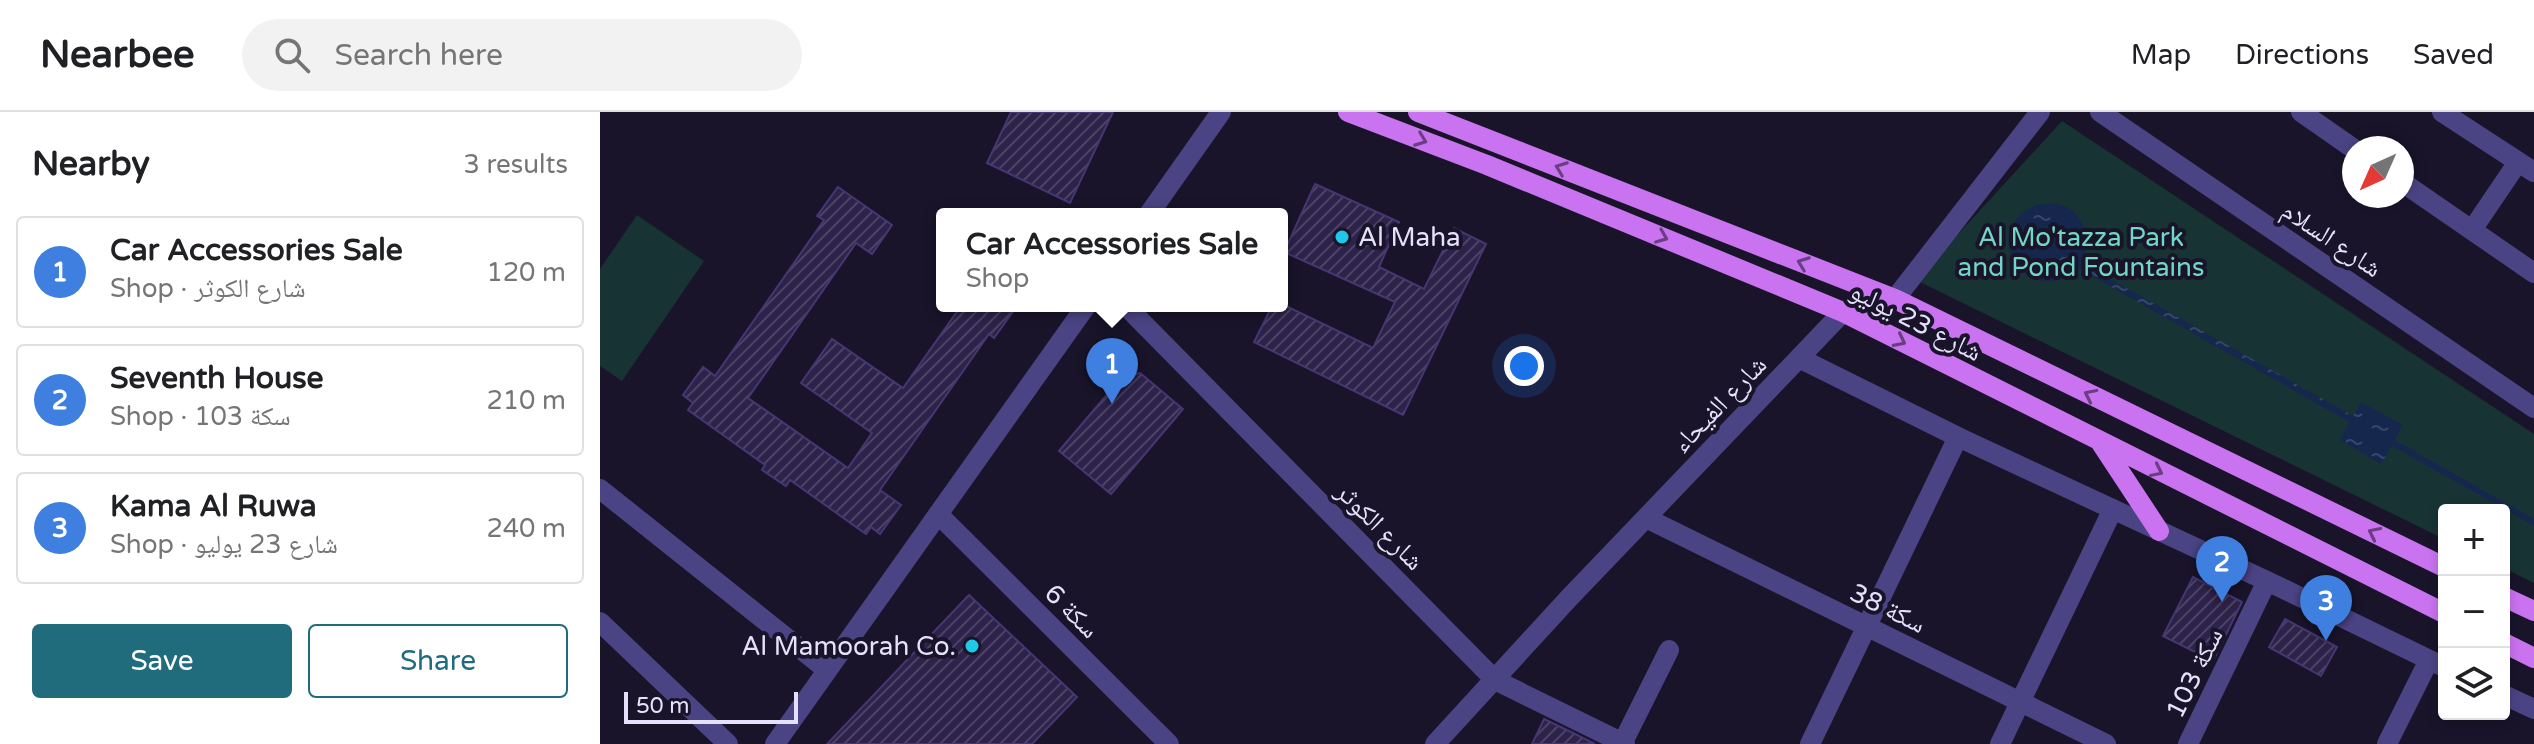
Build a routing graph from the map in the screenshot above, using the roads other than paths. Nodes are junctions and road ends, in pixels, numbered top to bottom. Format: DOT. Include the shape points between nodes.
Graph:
graph roads {
  1 [pos="1348,112"];
  2 [pos="1418,112"];
  3 [pos="2040,112"];
  4 [pos="2100,112"];
  5 [pos="2301,112"];
  6 [pos="2442,112"];
  7 [pos="1215,115"];
  8 [pos="2342,141"];
  9 [pos="2526,167"];
  10 [pos="2414,190"];
  11 [pos="1153,208"];
  12 [pos="2472,230"];
  13 [pos="2534,273"];
  14 [pos="1895,299"];
  15 [pos="1082,312"];
  16 [pos="1132,312"];
  17 [pos="1843,312"];
  18 [pos="1799,358"];
  19 [pos="2534,408"];
  20 [pos="1958,437"];
  21 [pos="2101,443"];
  22 [pos="600,489"];
  23 [pos="2113,509"];
  24 [pos="938,514"];
  25 [pos="1646,518"];
  26 [pos="2159,531"];
  27 [pos="2438,564"];
  28 [pos="2267,581"];
  29 [pos="2510,600"];
  30 [pos="2438,610"];
  31 [pos="2534,611"];
  32 [pos="600,622"];
  33 [pos="1866,626"];
  34 [pos="2510,646"];
  35 [pos="1669,650"];
  36 [pos="2534,658"];
  37 [pos="2437,663"];
  38 [pos="827,670"];
  39 [pos="1495,680"];
  40 [pos="2510,698"];
  41 [pos="2021,702"];
  42 [pos="2534,709"];
  43 [pos="728,744"];
  44 [pos="775,744"];
  45 [pos="1169,744"];
  46 [pos="1435,744"];
  47 [pos="1623,744"];
  48 [pos="1810,744"];
  49 [pos="2000,744"];
  50 [pos="2106,744"];
  51 [pos="2188,744"];
  52 [pos="2387,744"];
  1 -- 17 [label="main road, شارع 23 يوليو, one-way"];
  14 -- 2 [label="main road, شارع 23 يوليو, one-way"];
  3 -- 14 [label="street"];
  4 -- 19 [label="street, شارع السلام"];
  5 -- 8 [label="street"];
  6 -- 9 [label="street"];
  7 -- 11 [label="street"];
  9 -- 12 [label="street"];
  10 -- 12 [label="street"];
  12 -- 13 [label="street"];
  14 -- 17 [label="street"];
  27 -- 14 [label="main road, شارع 23 يوليو, one-way"];
  15 -- 24 [label="street"];
  16 -- 39 [label="street, شارع الكوثر"];
  17 -- 18 [label="street, شارع الفيحاء"];
  17 -- 21 [label="main road, شارع 23 يوليو, one-way"];
  18 -- 20 [label="street"];
  18 -- 25 [label="street, شارع الفيحاء"];
  20 -- 23 [label="street"];
  20 -- 33 [label="street"];
  21 -- 26 [label="main road"];
  21 -- 30 [label="main road, شارع 23 يوليو, one-way"];
  22 -- 38 [label="street"];
  23 -- 26 [label="street"];
  23 -- 41 [label="street"];
  24 -- 38 [label="street"];
  24 -- 45 [label="street, سكة 6"];
  25 -- 33 [label="street, سكة 38"];
  25 -- 39 [label="street, شارع الفيحاء"];
  26 -- 28 [label="street"];
  28 -- 37 [label="street"];
  28 -- 51 [label="street, سكة 103"];
  29 -- 31 [label="main road"];
  32 -- 43 [label="street"];
  33 -- 41 [label="street, سكة 38"];
  33 -- 48 [label="street"];
  34 -- 36 [label="main road"];
  35 -- 47 [label="street"];
  37 -- 52 [label="street"];
  38 -- 44 [label="street"];
  39 -- 46 [label="street, شارع الفيحاء"];
  39 -- 47 [label="street, شارع الكوثر"];
  40 -- 42 [label="street"];
  41 -- 49 [label="street"];
  41 -- 50 [label="street, سكة 38"];
}
